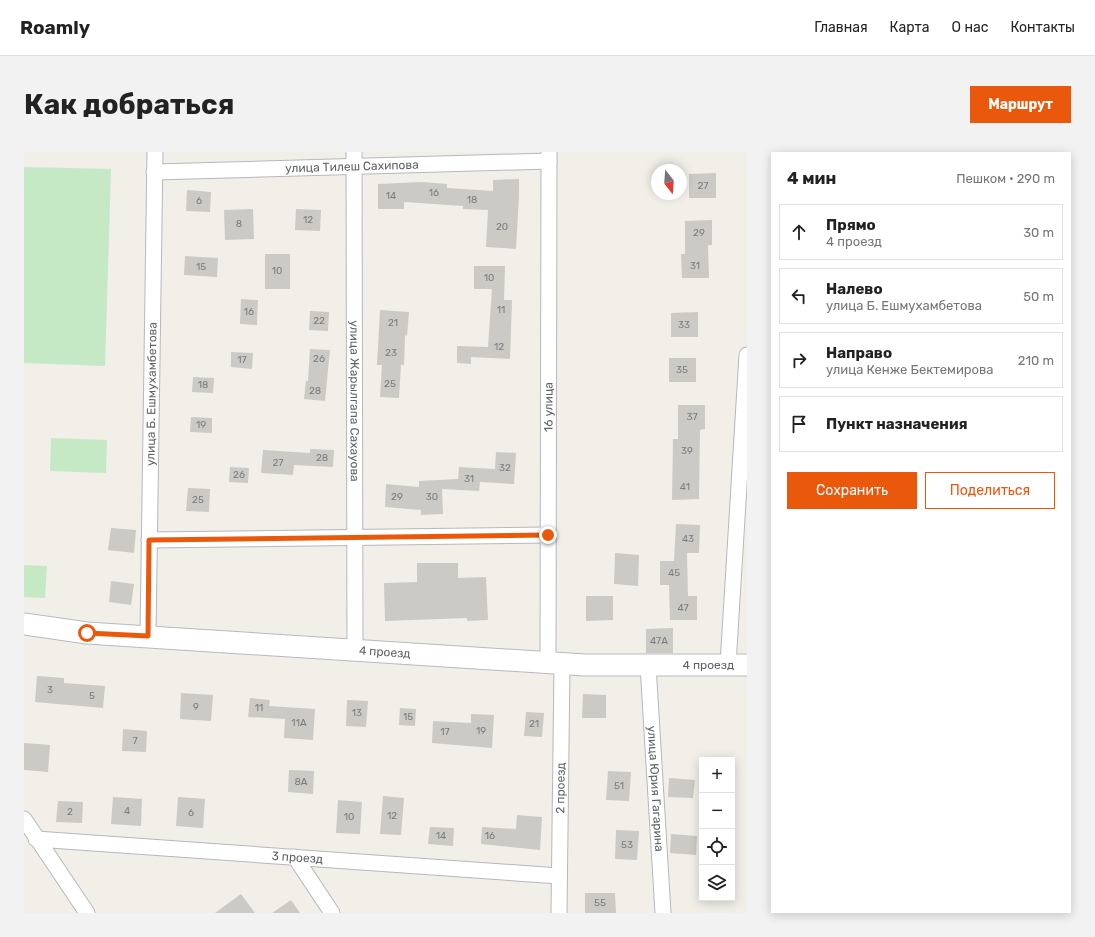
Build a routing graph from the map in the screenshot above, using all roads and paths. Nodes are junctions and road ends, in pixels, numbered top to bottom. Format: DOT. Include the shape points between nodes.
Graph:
graph roads {
  1 [pos="154,152"];
  2 [pos="549,156"];
  3 [pos="354,159"];
  4 [pos="154,172"];
  5 [pos="747,355"];
  6 [pos="548,535"];
  7 [pos="355,538"];
  8 [pos="149,540"];
  9 [pos="24,624"];
  10 [pos="148,636"];
  11 [pos="355,650"];
  12 [pos="555,663"];
  13 [pos="648,665"];
  14 [pos="737,665"];
  15 [pos="24,819"];
  16 [pos="36,839"];
  17 [pos="295,858"];
  18 [pos="559,876"];
  19 [pos="87,913"];
  20 [pos="332,913"];
  21 [pos="559,913"];
  22 [pos="663,913"];
  1 -- 4 [label="street, улица Б. Ешмухамбетова"];
  2 -- 3 [label="street, улица Тилеш Сахипова"];
  2 -- 6 [label="street, 16 улица"];
  3 -- 4 [label="street, улица Тилеш Сахипова"];
  3 -- 7 [label="street, улица Жарылгапа Сахауова"];
  4 -- 8 [label="street, улица Б. Ешмухамбетова"];
  5 -- 14 [label="street"];
  6 -- 7 [label="street"];
  6 -- 12 [label="street, 16 улица"];
  7 -- 8 [label="street"];
  7 -- 11 [label="street, улица Жарылгапа Сахауова"];
  8 -- 10 [label="street, улица Б. Ешмухамбетова"];
  9 -- 10 [label="street, 4 проезд" via="87,633"];
  10 -- 11 [label="street, 4 проезд"];
  11 -- 12 [label="street, 4 проезд"];
  12 -- 13 [label="street, 4 проезд"];
  12 -- 18 [label="street, 2 проезд"];
  13 -- 14 [label="street, 4 проезд"];
  13 -- 22 [label="street, улица Юрия Гагарина"];
  15 -- 16 [label="street"];
  16 -- 17 [label="street, 3 проезд"];
  16 -- 19 [label="street"];
  17 -- 18 [label="street, 3 проезд"];
  17 -- 20 [label="street"];
  18 -- 21 [label="street, 2 проезд"];
}
